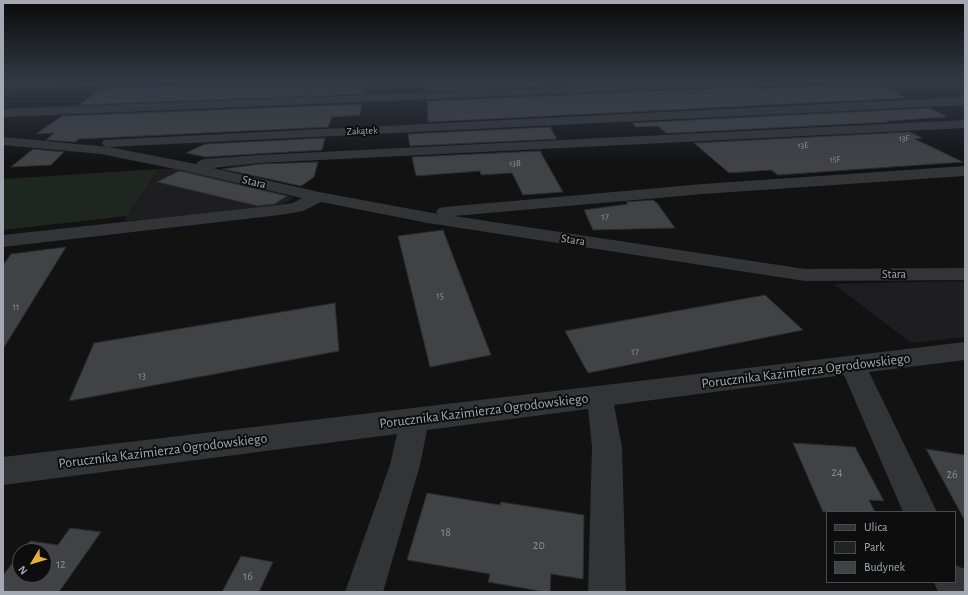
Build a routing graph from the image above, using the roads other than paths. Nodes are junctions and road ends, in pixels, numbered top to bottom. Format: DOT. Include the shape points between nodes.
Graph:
graph roads {
  1 [pos="83,110"];
  2 [pos="801,110"];
  3 [pos="3,113"];
  4 [pos="965,124"];
  5 [pos="3,141"];
  6 [pos="70,146"];
  7 [pos="3,153"];
  8 [pos="185,166"];
  9 [pos="964,179"];
  10 [pos="319,197"];
  11 [pos="428,218"];
  12 [pos="3,241"];
  13 [pos="965,274"];
  14 [pos="965,351"];
  15 [pos="851,365"];
  16 [pos="598,397"];
  17 [pos="414,420"];
  18 [pos="3,471"];
  19 [pos="920,511"];
  20 [pos="952,583"];
  21 [pos="364,592"];
  22 [pos="608,592"];
  23 [pos="957,592"];
  1 -- 3 [label="street"];
  2 -- 6 [label="street, Zakątek"];
  4 -- 8 [label="street, Stara" via="260,159"];
  5 -- 6 [label="street, Stara"];
  6 -- 7 [label="street"];
  6 -- 8 [label="street, Stara"];
  8 -- 10 [label="street, Stara"];
  9 -- 11 [label="street" via="936,173 703,189 447,211"];
  10 -- 11 [label="street, Stara"];
  10 -- 12 [label="street" via="297,207 280,210"];
  11 -- 13 [label="street, Stara" via="805,275"];
  14 -- 15 [label="street, Porucznika Kazimierza Ogrodowskiego"];
  15 -- 16 [label="street, Porucznika Kazimierza Ogrodowskiego"];
  15 -- 19 [label="street" via="861,381"];
  16 -- 17 [label="street, Porucznika Kazimierza Ogrodowskiego"];
  16 -- 22 [label="street" via="607,447"];
  17 -- 18 [label="street, Porucznika Kazimierza Ogrodowskiego"];
  17 -- 21 [label="street" via="405,465"];
  20 -- 23 [label="street"];
}
